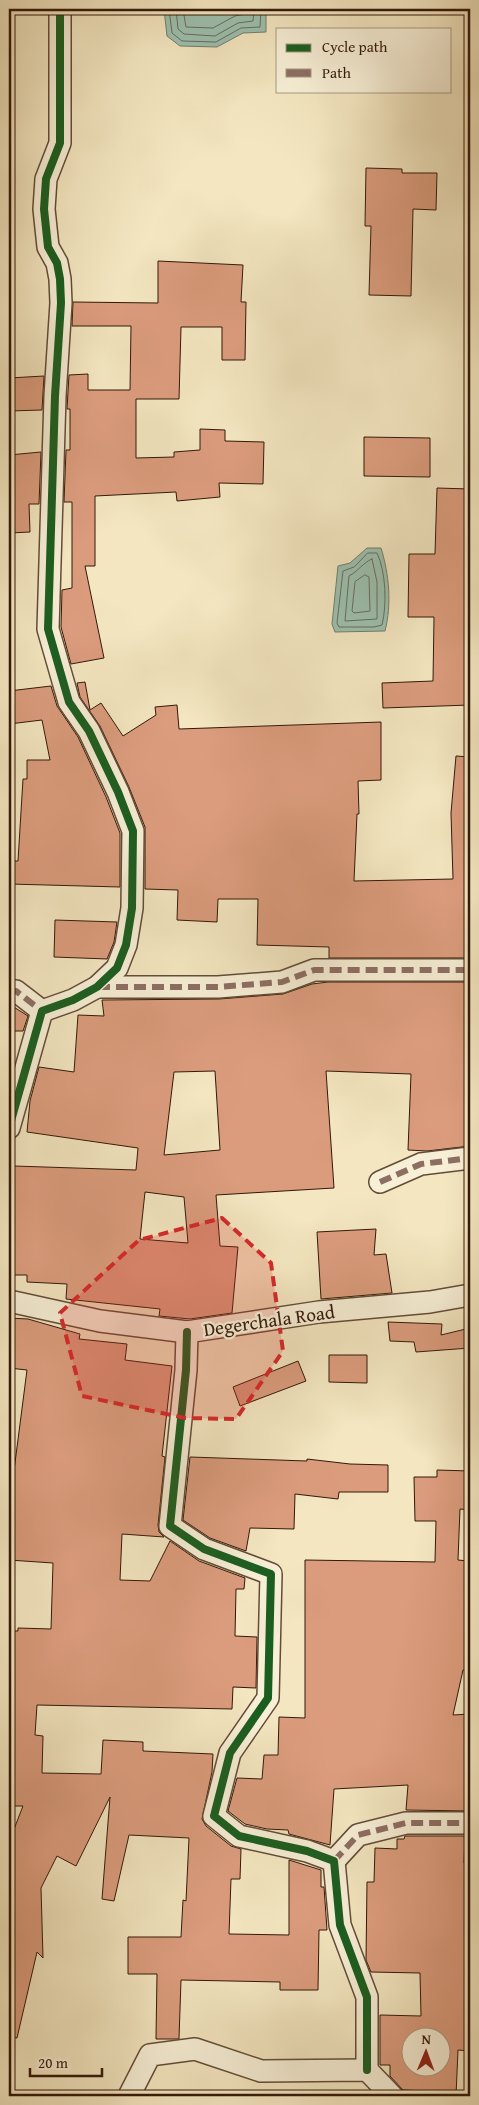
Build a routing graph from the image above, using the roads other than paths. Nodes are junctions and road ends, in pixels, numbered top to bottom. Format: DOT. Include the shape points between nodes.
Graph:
graph roads {
  1 [pos="60,9"];
  2 [pos="470,970"];
  3 [pos="97,986"];
  4 [pos="9,991"];
  5 [pos="42,1011"];
  6 [pos="9,1128"];
  7 [pos="470,1158"];
  8 [pos="380,1182"];
  9 [pos="470,1295"];
  10 [pos="9,1300"];
  11 [pos="187,1332"];
  12 [pos="470,1823"];
  13 [pos="334,1861"];
  14 [pos="367,2070"];
  15 [pos="129,2096"];
  16 [pos="392,2096"];
  1 -- 3 [label="street" via="60,143 46,179 44,209 48,247 57,263 60,279 61,303 48,629 69,702 89,731 133,831 132,908 126,945 117,968"];
  2 -- 3 [label="street" via="314,970 282,982 218,987"];
  3 -- 5 [label="street" via="74,1000"];
  4 -- 5 [label="street" via="16,991"];
  5 -- 6 [label="street"];
  7 -- 8 [label="street" via="421,1164"];
  9 -- 11 [label="street, Degerchala Road" via="319,1312"];
  10 -- 11 [label="street, Degerchala Road" via="100,1321"];
  11 -- 13 [label="street" via="170,1526 204,1549 271,1574 268,1698 230,1753 214,1816 239,1836 307,1851"];
  12 -- 13 [label="street" via="406,1822 358,1835"];
  13 -- 14 [label="street" via="340,1925 367,1997"];
  14 -- 15 [label="street" via="261,2071 195,2049 150,2055"];
  14 -- 16 [label="street"];
}
